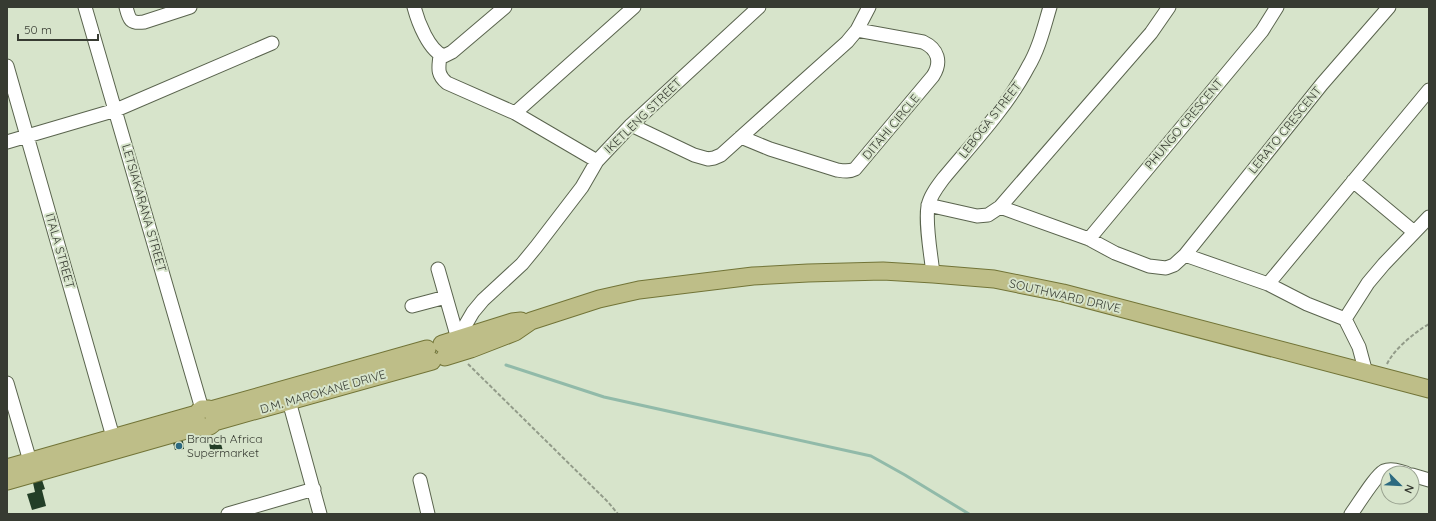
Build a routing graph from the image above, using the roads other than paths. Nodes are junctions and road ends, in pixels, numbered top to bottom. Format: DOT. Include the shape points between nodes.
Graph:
graph roads {
  1 [pos="85,7"];
  2 [pos="126,7"];
  3 [pos="190,7"];
  4 [pos="414,7"];
  5 [pos="505,7"];
  6 [pos="634,7"];
  7 [pos="759,7"];
  8 [pos="869,7"];
  9 [pos="1050,7"];
  10 [pos="1169,7"];
  11 [pos="1277,7"];
  12 [pos="1389,7"];
  13 [pos="857,30"];
  14 [pos="272,43"];
  15 [pos="440,55"];
  16 [pos="7,66"];
  17 [pos="1429,90"];
  18 [pos="116,110"];
  19 [pos="515,113"];
  20 [pos="631,125"];
  21 [pos="27,136"];
  22 [pos="741,137"];
  23 [pos="7,142"];
  24 [pos="597,161"];
  25 [pos="1353,181"];
  26 [pos="928,205"];
  27 [pos="1000,207"];
  28 [pos="1429,217"];
  29 [pos="1414,232"];
  30 [pos="1089,239"];
  31 [pos="1185,255"];
  32 [pos="438,269"];
  33 [pos="933,274"];
  34 [pos="692,283"];
  35 [pos="1268,284"];
  36 [pos="446,297"];
  37 [pos="412,306"];
  38 [pos="1345,319"];
  39 [pos="446,349"];
  40 [pos="1373,375"];
  41 [pos="7,384"];
  42 [pos="1429,389"];
  43 [pos="289,401"];
  44 [pos="205,416"];
  45 [pos="113,437"];
  46 [pos="30,462"];
  47 [pos="7,468"];
  48 [pos="1380,475"];
  49 [pos="420,480"];
  50 [pos="7,481"];
  51 [pos="314,489"];
  52 [pos="228,514"];
  53 [pos="320,514"];
  54 [pos="428,514"];
  55 [pos="1351,514"];
  1 -- 18 [label="street, LETSIAKARANA STREET"];
  2 -- 3 [label="street" via="129,18 137,23"];
  4 -- 15 [label="street" via="428,41"];
  5 -- 15 [label="street" via="452,52"];
  6 -- 19 [label="street"];
  7 -- 20 [label="street, IKETLENG STREET"];
  8 -- 13 [label="street"];
  9 -- 26 [label="street, LEBOGA STREET" via="1029,66 1013,93 943,179"];
  10 -- 27 [label="street" via="1151,33"];
  11 -- 30 [label="street, PHUNGO CRESCENT" via="1262,31"];
  12 -- 31 [label="street, LERATO CRESCENT" via="1308,101"];
  13 -- 22 [label="street" via="847,42"];
  13 -- 22 [label="street, DITAHI CIRCLE" via="923,42 934,49 939,60 933,76 855,169 845,172 837,170"];
  14 -- 18 [label="street"];
  15 -- 19 [label="street, IKETLENG STREET" via="439,73 447,83"];
  16 -- 21 [label="street, ITALA STREET"];
  17 -- 25 [label="street"];
  18 -- 21 [label="street"];
  18 -- 44 [label="street, LETSIAKARANA STREET"];
  19 -- 24 [label="street, IKETLENG STREET"];
  20 -- 22 [label="street" via="708,159 721,154"];
  20 -- 24 [label="street, IKETLENG STREET"];
  21 -- 23 [label="street"];
  21 -- 45 [label="street, ITALA STREET"];
  24 -- 39 [label="street" via="582,187 536,247 522,264 483,300"];
  25 -- 29 [label="street"];
  25 -- 35 [label="street"];
  26 -- 27 [label="street" via="983,216"];
  26 -- 33 [label="street"];
  27 -- 30 [label="street, LERATO CRESCENT"];
  28 -- 29 [label="street"];
  29 -- 38 [label="street" via="1368,283"];
  30 -- 31 [label="street, LERATO CRESCENT" via="1115,253 1158,268 1174,265"];
  31 -- 35 [label="street"];
  32 -- 36 [label="street"];
  33 -- 34 [label="main road, SOUTHWARD DRIVE" via="883,271 808,272"];
  33 -- 40 [label="main road, SOUTHWARD DRIVE" via="994,280 1063,293"];
  34 -- 39 [label="main road, D.M. MAROKANE DRIVE" via="639,290 599,299 531,321 515,332 488,343"];
  35 -- 38 [label="street" via="1307,304"];
  36 -- 37 [label="street"];
  36 -- 39 [label="street"];
  38 -- 40 [label="street"];
  39 -- 43 [label="main road, D.M. MAROKANE DRIVE"];
  39 -- 44 [label="main road, D.M. MAROKANE DRIVE"];
  40 -- 42 [label="main road, SOUTHWARD DRIVE"];
  41 -- 46 [label="street"];
  43 -- 44 [label="main road, D.M. MAROKANE DRIVE"];
  43 -- 51 [label="street"];
  44 -- 45 [label="main road, D.M. MAROKANE DRIVE"];
  44 -- 50 [label="main road, D.M. MAROKANE DRIVE"];
  45 -- 46 [label="main road, D.M. MAROKANE DRIVE"];
  46 -- 47 [label="main road, D.M. MAROKANE DRIVE"];
  48 -- 55 [label="street"];
  49 -- 54 [label="street"];
  51 -- 52 [label="street"];
  51 -- 53 [label="street"];
}
